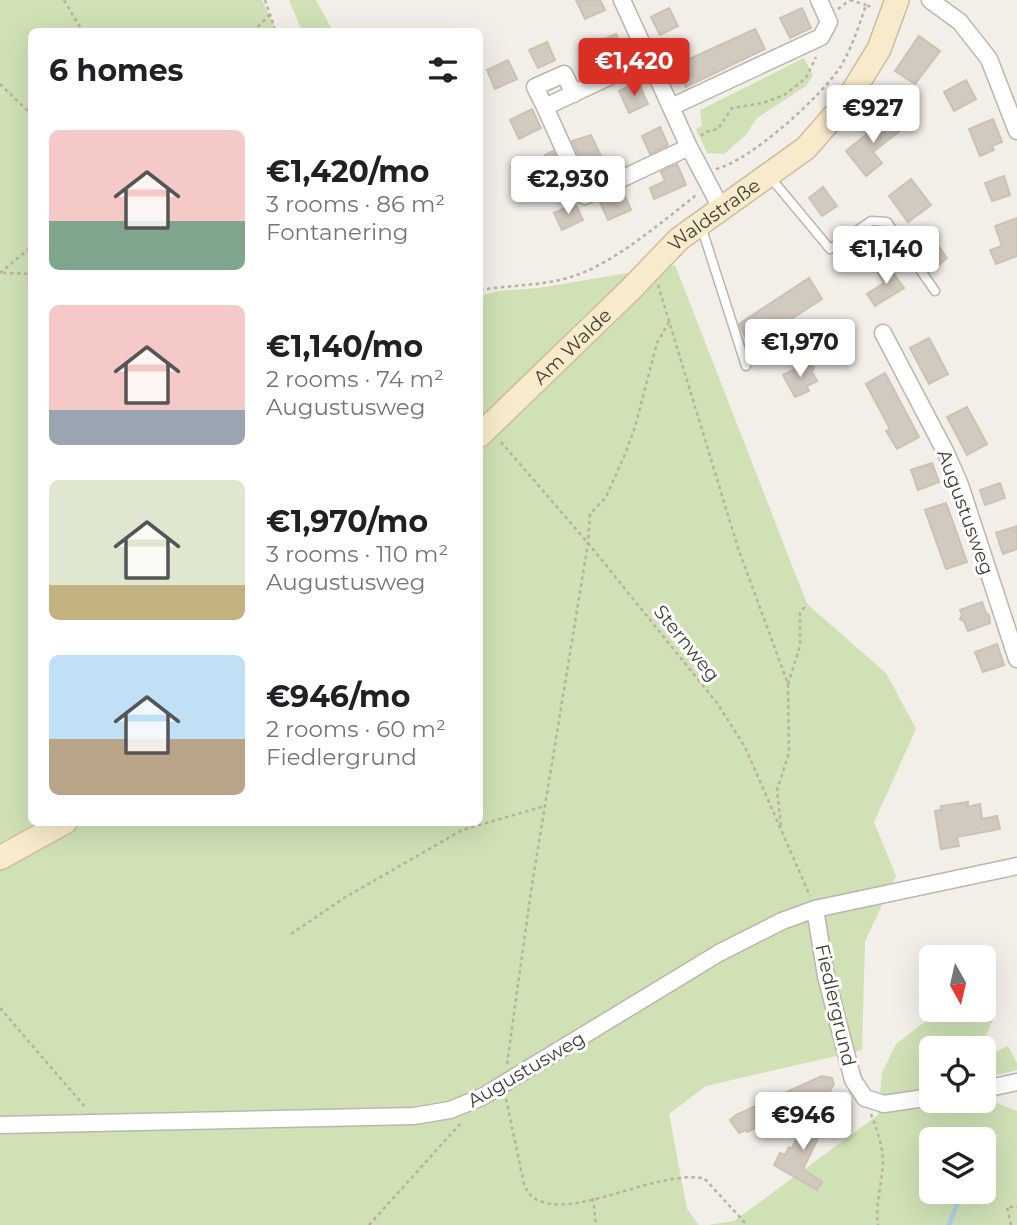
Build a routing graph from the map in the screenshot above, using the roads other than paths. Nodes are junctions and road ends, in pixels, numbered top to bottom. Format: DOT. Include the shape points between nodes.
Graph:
graph roads {
  1 [pos="622,0"];
  2 [pos="819,0"];
  3 [pos="930,0"];
  4 [pos="890,5"];
  5 [pos="649,58"];
  6 [pos="574,93"];
  7 [pos="545,107"];
  8 [pos="671,107"];
  9 [pos="1017,131"];
  10 [pos="689,147"];
  11 [pos="768,175"];
  12 [pos="721,208"];
  13 [pos="701,223"];
  14 [pos="658,262"];
  15 [pos="935,291"];
  16 [pos="883,333"];
  17 [pos="746,366"];
  18 [pos="484,431"];
  19 [pos="1017,659"];
  20 [pos="58,826"];
  21 [pos="0,858"];
  22 [pos="1017,866"];
  23 [pos="815,909"];
  24 [pos="1017,1082"];
  25 [pos="996,1086"];
  26 [pos="919,1099"];
  27 [pos="0,1125"];
  1 -- 5 [label="street"];
  2 -- 8 [label="street" via="829,22 821,37"];
  3 -- 9 [label="street" via="960,22 989,59"];
  4 -- 11 [label="street, Waldstraße" via="879,49 847,100 806,148"];
  5 -- 6 [label="street"];
  5 -- 8 [label="street"];
  6 -- 7 [label="street"];
  6 -- 7 [label="street" via="564,74 536,86"];
  7 -- 10 [label="street" via="585,196"];
  8 -- 10 [label="street"];
  10 -- 12 [label="street"];
  11 -- 12 [label="street, Waldstraße"];
  11 -- 15 [label="lane, Waldstraße" via="830,249 871,220 887,222"];
  12 -- 13 [label="street, Waldstraße"];
  13 -- 14 [label="street, Waldstraße"];
  13 -- 17 [label="lane"];
  14 -- 18 [label="street, Am Walde"];
  16 -- 19 [label="street, Augustusweg" via="960,485"];
  20 -- 21 [label="street"];
  22 -- 23 [label="street, Augustusweg"];
  23 -- 26 [label="street, Fiedlergrund" via="826,976 853,1080 865,1098 884,1104"];
  23 -- 27 [label="street, Augustusweg" via="719,953 464,1106 414,1116"];
  24 -- 25 [label="street"];
}
